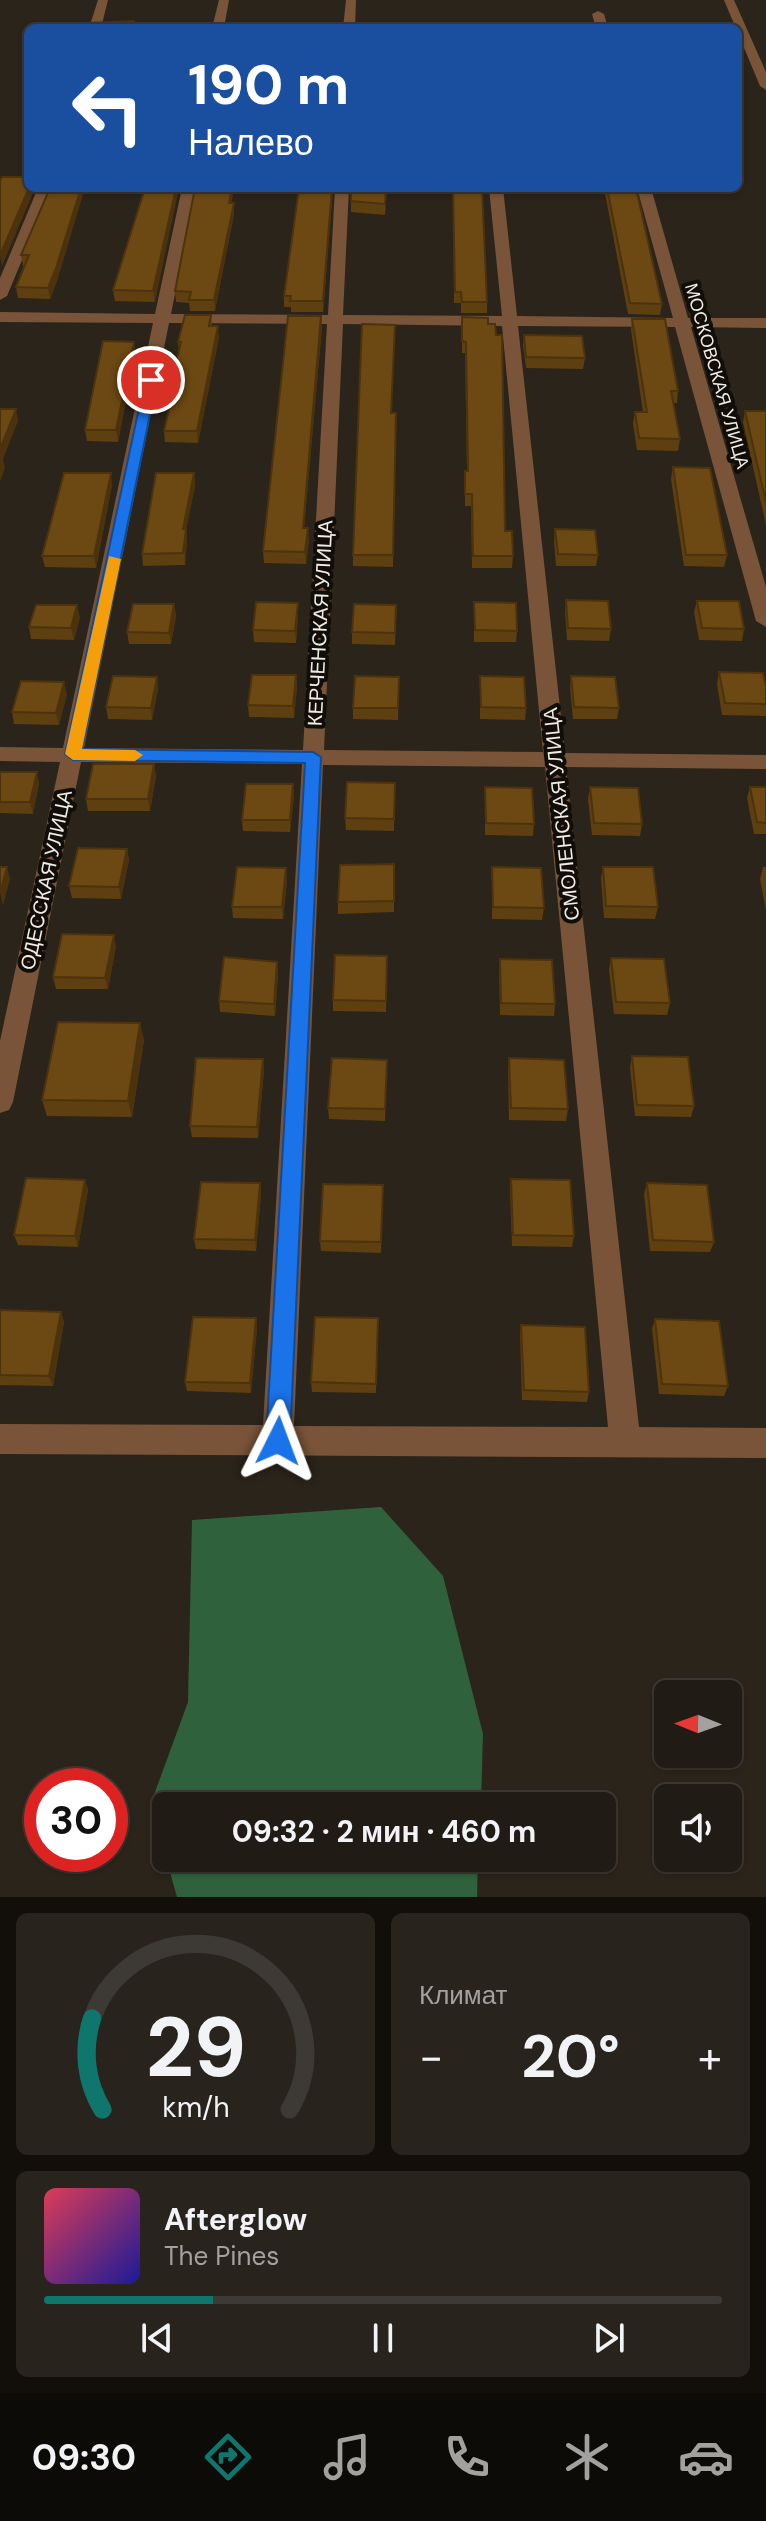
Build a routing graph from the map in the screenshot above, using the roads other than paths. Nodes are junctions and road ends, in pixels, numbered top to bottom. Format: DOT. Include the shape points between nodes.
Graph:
graph roads {
  1 [pos="103,0"];
  2 [pos="224,0"];
  3 [pos="351,0"];
  4 [pos="729,0"];
  5 [pos="598,14"];
  6 [pos="96,24"];
  7 [pos="219,24"];
  8 [pos="349,24"];
  9 [pos="601,24"];
  10 [pos="739,24"];
  11 [pos="742,30"];
  12 [pos="766,86"];
  13 [pos="43,192"];
  14 [pos="188,192"];
  15 [pos="342,192"];
  16 [pos="496,192"];
  17 [pos="645,192"];
  18 [pos="0,296"];
  19 [pos="0,317"];
  20 [pos="164,318"];
  21 [pos="336,319"];
  22 [pos="510,320"];
  23 [pos="680,321"];
  24 [pos="766,323"];
  25 [pos="766,621"];
  26 [pos="0,754"];
  27 [pos="73,754"];
  28 [pos="313,757"];
  29 [pos="555,760"];
  30 [pos="766,762"];
  31 [pos="0,1102"];
  32 [pos="0,1439"];
  33 [pos="278,1441"];
  34 [pos="625,1441"];
  35 [pos="766,1443"];
  1 -- 6 [label="street"];
  2 -- 7 [label="street"];
  3 -- 8 [label="street"];
  4 -- 10 [label="street"];
  5 -- 9 [label="street"];
  11 -- 12 [label="street"];
  13 -- 18 [label="street"];
  14 -- 20 [label="street, ОДЕССКАЯ УЛИЦА"];
  15 -- 21 [label="street, КЕРЧЕНСКАЯ УЛИЦА"];
  16 -- 22 [label="street, СМОЛЕНСКАЯ УЛИЦА"];
  17 -- 23 [label="street, МОСКОВСКАЯ УЛИЦА"];
  19 -- 20 [label="street"];
  20 -- 21 [label="street"];
  20 -- 27 [label="street, ОДЕССКАЯ УЛИЦА"];
  21 -- 22 [label="street"];
  21 -- 28 [label="street, КЕРЧЕНСКАЯ УЛИЦА"];
  22 -- 23 [label="street"];
  22 -- 29 [label="street, СМОЛЕНСКАЯ УЛИЦА"];
  23 -- 24 [label="street"];
  23 -- 25 [label="street, МОСКОВСКАЯ УЛИЦА"];
  26 -- 27 [label="street"];
  27 -- 28 [label="street"];
  27 -- 31 [label="street, ОДЕССКАЯ УЛИЦА"];
  28 -- 29 [label="street"];
  28 -- 33 [label="street, КЕРЧЕНСКАЯ УЛИЦА"];
  29 -- 30 [label="street"];
  29 -- 34 [label="street, СМОЛЕНСКАЯ УЛИЦА"];
  32 -- 33 [label="street"];
  33 -- 34 [label="street"];
  34 -- 35 [label="street"];
}
